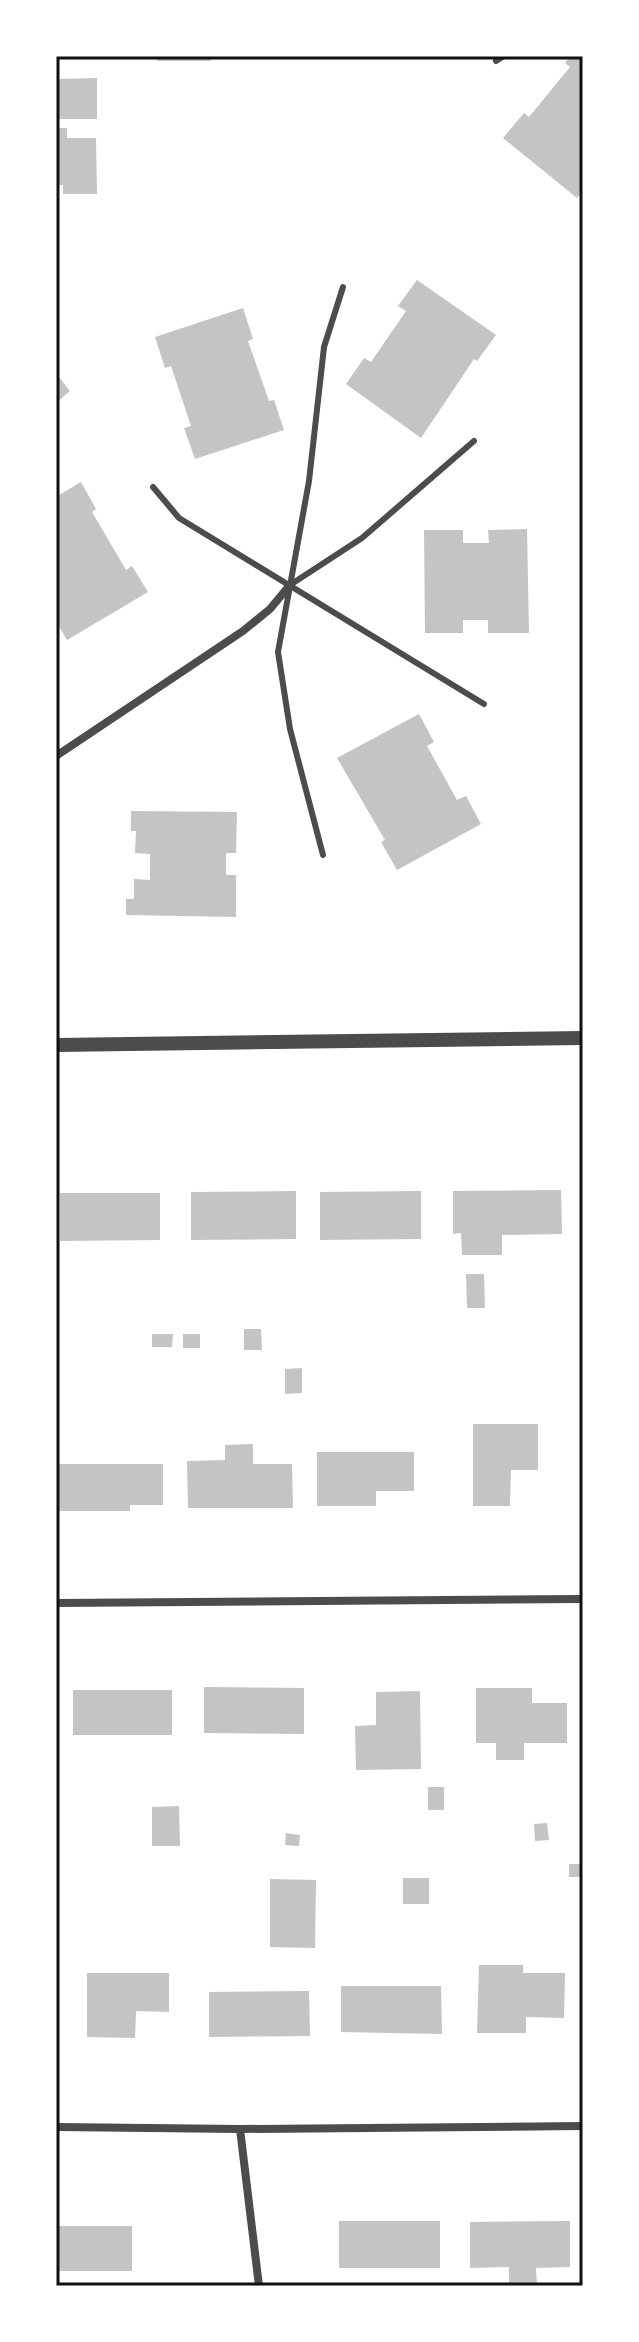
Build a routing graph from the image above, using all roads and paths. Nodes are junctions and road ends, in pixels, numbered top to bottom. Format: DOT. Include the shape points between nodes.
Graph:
graph roads {
  1 [pos="504,56"];
  2 [pos="496,61"];
  3 [pos="343,287"];
  4 [pos="474,441"];
  5 [pos="153,487"];
  6 [pos="290,585"];
  7 [pos="484,704"];
  8 [pos="56,756"];
  9 [pos="323,855"];
  10 [pos="583,1038"];
  11 [pos="56,1045"];
  12 [pos="583,1599"];
  13 [pos="56,1603"];
  14 [pos="583,2126"];
  15 [pos="56,2127"];
  16 [pos="240,2129"];
  17 [pos="259,2286"];
  1 -- 2 [label="lane"];
  3 -- 6 [label="lane" via="324,347 309,481"];
  4 -- 6 [label="lane" via="362,538"];
  5 -- 6 [label="lane" via="179,518"];
  6 -- 7 [label="lane"];
  6 -- 8 [label="street" via="243,631"];
  6 -- 9 [label="lane" via="278,652 290,729"];
  10 -- 11 [label="street"];
  12 -- 13 [label="street"];
  14 -- 16 [label="street"];
  15 -- 16 [label="street"];
  16 -- 17 [label="street"];
}
